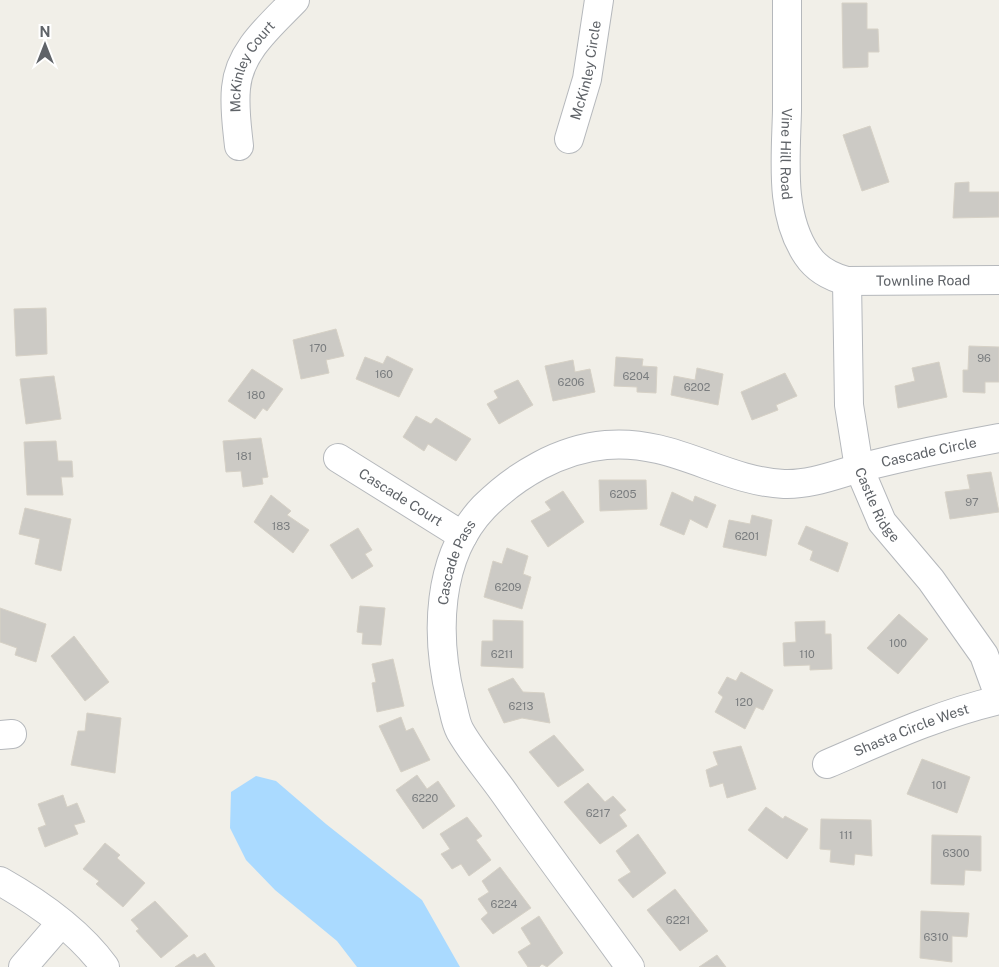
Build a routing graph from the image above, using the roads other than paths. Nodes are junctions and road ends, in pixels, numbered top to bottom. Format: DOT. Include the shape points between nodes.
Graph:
graph roads {
  1 [pos="295,0"];
  2 [pos="600,0"];
  3 [pos="788,0"];
  4 [pos="569,139"];
  5 [pos="239,146"];
  6 [pos="999,280"];
  7 [pos="847,281"];
  8 [pos="999,438"];
  9 [pos="338,458"];
  10 [pos="859,468"];
  11 [pos="463,536"];
  12 [pos="999,696"];
  13 [pos="999,700"];
  14 [pos="827,764"];
  15 [pos="0,881"];
  16 [pos="61,923"];
  17 [pos="23,967"];
  18 [pos="105,967"];
  19 [pos="630,967"];
  1 -- 5 [label="street, McKinley Court" via="255,41 243,63 236,86"];
  2 -- 4 [label="street, McKinley Circle" via="587,79"];
  3 -- 7 [label="street, Vine Hill Road" via="788,203 794,230 807,255 819,269"];
  6 -- 7 [label="street, Townline Road"];
  7 -- 10 [label="street, Castle Ridge" via="850,405"];
  8 -- 10 [label="street, Cascade Circle" via="925,451"];
  9 -- 11 [label="street, Cascade Court"];
  10 -- 11 [label="street, Cascade Pass" via="818,481 783,484 724,470 657,447 604,445 553,458 504,487 470,523"];
  10 -- 12 [label="street, Castle Ridge" via="882,522 931,580 984,655"];
  11 -- 19 [label="street, Cascade Pass" via="451,563 440,619 445,676 459,729"];
  13 -- 14 [label="street, Shasta Circle West" via="900,733"];
  15 -- 16 [label="street" via="38,903"];
  16 -- 17 [label="street"];
  16 -- 18 [label="street"];
}
